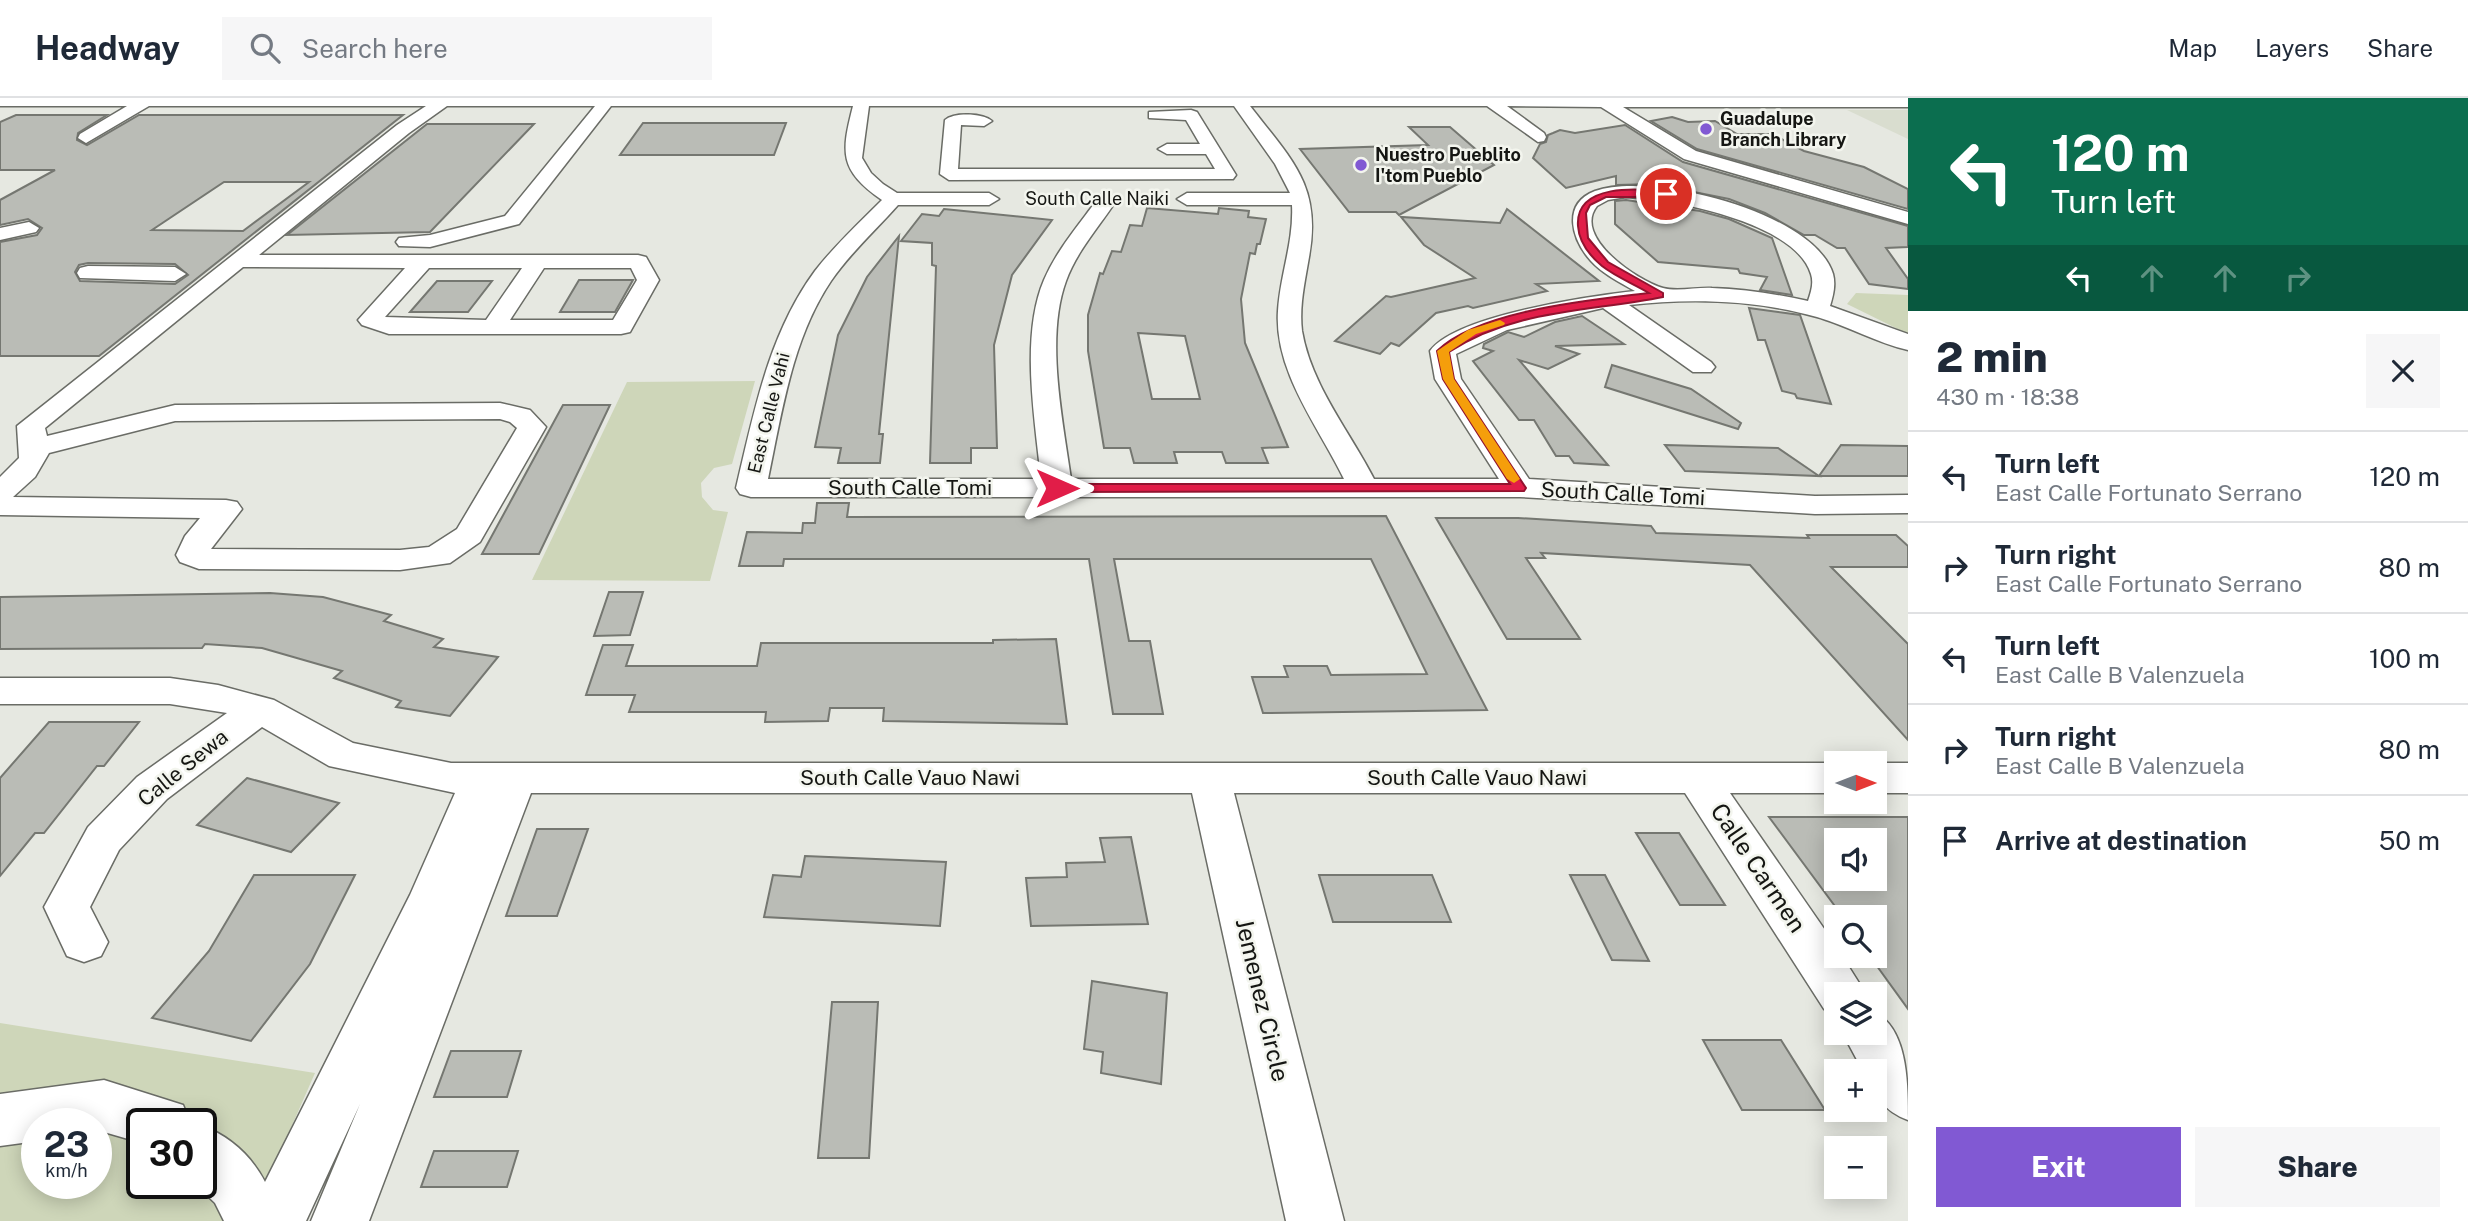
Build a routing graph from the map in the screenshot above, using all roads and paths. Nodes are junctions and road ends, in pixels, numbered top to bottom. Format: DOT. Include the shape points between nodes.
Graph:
graph roads {
  1 [pos="149,99"];
  2 [pos="795,99"];
  3 [pos="1237,99"];
  4 [pos="437,100"];
  5 [pos="1640,100"];
  6 [pos="0,101"];
  7 [pos="607,101"];
  8 [pos="862,101"];
  9 [pos="1074,101"];
  10 [pos="1491,102"];
  11 [pos="1605,102"];
  12 [pos="1908,103"];
  13 [pos="1151,115"];
  14 [pos="984,118"];
  15 [pos="1538,137"];
  16 [pos="86,138"];
  17 [pos="1265,139"];
  18 [pos="1163,140"];
  19 [pos="1206,140"];
  20 [pos="986,168"];
  21 [pos="1179,175"];
  22 [pos="893,199"];
  23 [pos="988,199"];
  24 [pos="1014,199"];
  25 [pos="1078,199"];
  26 [pos="1173,199"];
  27 [pos="1302,199"];
  28 [pos="1908,218"];
  29 [pos="29,228"];
  30 [pos="0,234"];
  31 [pos="260,243"];
  32 [pos="238,261"];
  33 [pos="423,261"];
  34 [pos="537,262"];
  35 [pos="88,273"];
  36 [pos="175,274"];
  37 [pos="1659,295"];
  38 [pos="1608,300"];
  39 [pos="1818,308"];
  40 [pos="493,327"];
  41 [pos="1908,343"];
  42 [pos="1702,367"];
  43 [pos="37,447"];
  44 [pos="751,488"];
  45 [pos="1057,488"];
  46 [pos="1364,488"];
  47 [pos="1520,488"];
  48 [pos="0,492"];
  49 [pos="1908,504"];
  50 [pos="0,506"];
  51 [pos="0,691"];
  52 [pos="260,709"];
  53 [pos="1209,778"];
  54 [pos="1697,778"];
  55 [pos="1824,778"];
  56 [pos="1887,778"];
  57 [pos="1908,778"];
  58 [pos="499,779"];
  59 [pos="84,942"];
  60 [pos="1833,982"];
  61 [pos="1876,1045"];
  62 [pos="1908,1094"];
  63 [pos="126,1113"];
  64 [pos="0,1120"];
  65 [pos="217,1167"];
  66 [pos="254,1221"];
  67 [pos="276,1221"];
  68 [pos="340,1221"];
  69 [pos="1315,1221"];
  1 -- 4 [label="street"];
  1 -- 6 [label="street"];
  1 -- 16 [label="street"];
  2 -- 7 [label="street"];
  2 -- 8 [label="street"];
  3 -- 9 [label="street"];
  3 -- 10 [label="street"];
  3 -- 17 [label="street"];
  4 -- 7 [label="street"];
  4 -- 31 [label="street"];
  5 -- 11 [label="street"];
  5 -- 12 [label="street"];
  7 -- 31 [label="street" via="512,220 430,242"];
  8 -- 14 [label="street"];
  8 -- 22 [label="street" via="850,153 868,183"];
  9 -- 14 [label="street"];
  10 -- 11 [label="street"];
  10 -- 15 [label="street"];
  11 -- 28 [label="street" via="1690,155"];
  13 -- 14 [label="street"];
  13 -- 18 [label="street"];
  13 -- 19 [label="street" via="1191,115"];
  14 -- 20 [label="street" via="953,120 949,174"];
  17 -- 19 [label="street"];
  17 -- 27 [label="street"];
  18 -- 19 [label="street"];
  18 -- 21 [label="street"];
  19 -- 21 [label="street" via="1227,175"];
  20 -- 21 [label="street"];
  20 -- 23 [label="street"];
  22 -- 23 [label="street, South Calle Naiki"];
  22 -- 44 [label="street, East Calle Vahi" via="837,258 799,317 782,352"];
  23 -- 24 [label="street, South Calle Naiki"];
  25 -- 45 [label="street, South Calle Naiki" via="1111,199 1074,246 1052,290 1046,347"];
  26 -- 27 [label="street, South Calle Naiki"];
  27 -- 46 [label="street" via="1304,225 1288,311 1294,349"];
  29 -- 30 [label="street"];
  31 -- 32 [label="street"];
  32 -- 33 [label="street"];
  32 -- 43 [label="street" via="32,426"];
  33 -- 34 [label="street"];
  33 -- 40 [label="street" via="370,320 389,327"];
  34 -- 40 [label="street"];
  34 -- 40 [label="street" via="638,262 648,280 621,327"];
  35 -- 36 [label="street"];
  37 -- 38 [label="street"];
  37 -- 39 [label="street" via="1738,294"];
  37 -- 39 [label="street" via="1605,264 1583,239 1581,213 1587,204 1604,195 1640,192 1704,201 1736,211 1812,256 1822,273"];
  38 -- 42 [label="street"];
  38 -- 47 [label="street" via="1483,328 1443,351 1448,379"];
  39 -- 41 [label="street"];
  43 -- 48 [label="street" via="31,467"];
  43 -- 50 [label="street" via="175,413 500,411 520,415 532,427 469,535 438,556 400,560 199,559 192,555 201,536 226,509"];
  44 -- 45 [label="street, South Calle Tomi"];
  45 -- 46 [label="street, South Calle Tomi"];
  46 -- 47 [label="street, South Calle Tomi"];
  47 -- 49 [label="street, South Calle Tomi" via="1815,505"];
  51 -- 52 [label="street, South Calle Vauo Nawi" via="170,691"];
  52 -- 58 [label="street, South Calle Vauo Nawi" via="343,756 452,778"];
  52 -- 59 [label="street, Calle Sewa" via="152,789 103,839 67,907"];
  53 -- 54 [label="street, South Calle Vauo Nawi"];
  53 -- 58 [label="street, South Calle Vauo Nawi"];
  53 -- 69 [label="street, Jemenez Circle"];
  54 -- 55 [label="street, South Calle Vauo Nawi"];
  54 -- 60 [label="street, Calle Carmen"];
  56 -- 57 [label="street"];
  58 -- 67 [label="street" via="433,895"];
  58 -- 68 [label="street"];
  61 -- 62 [label="street"];
  63 -- 64 [label="street" via="104,1106"];
  65 -- 66 [label="street" via="235,1184"];
}
